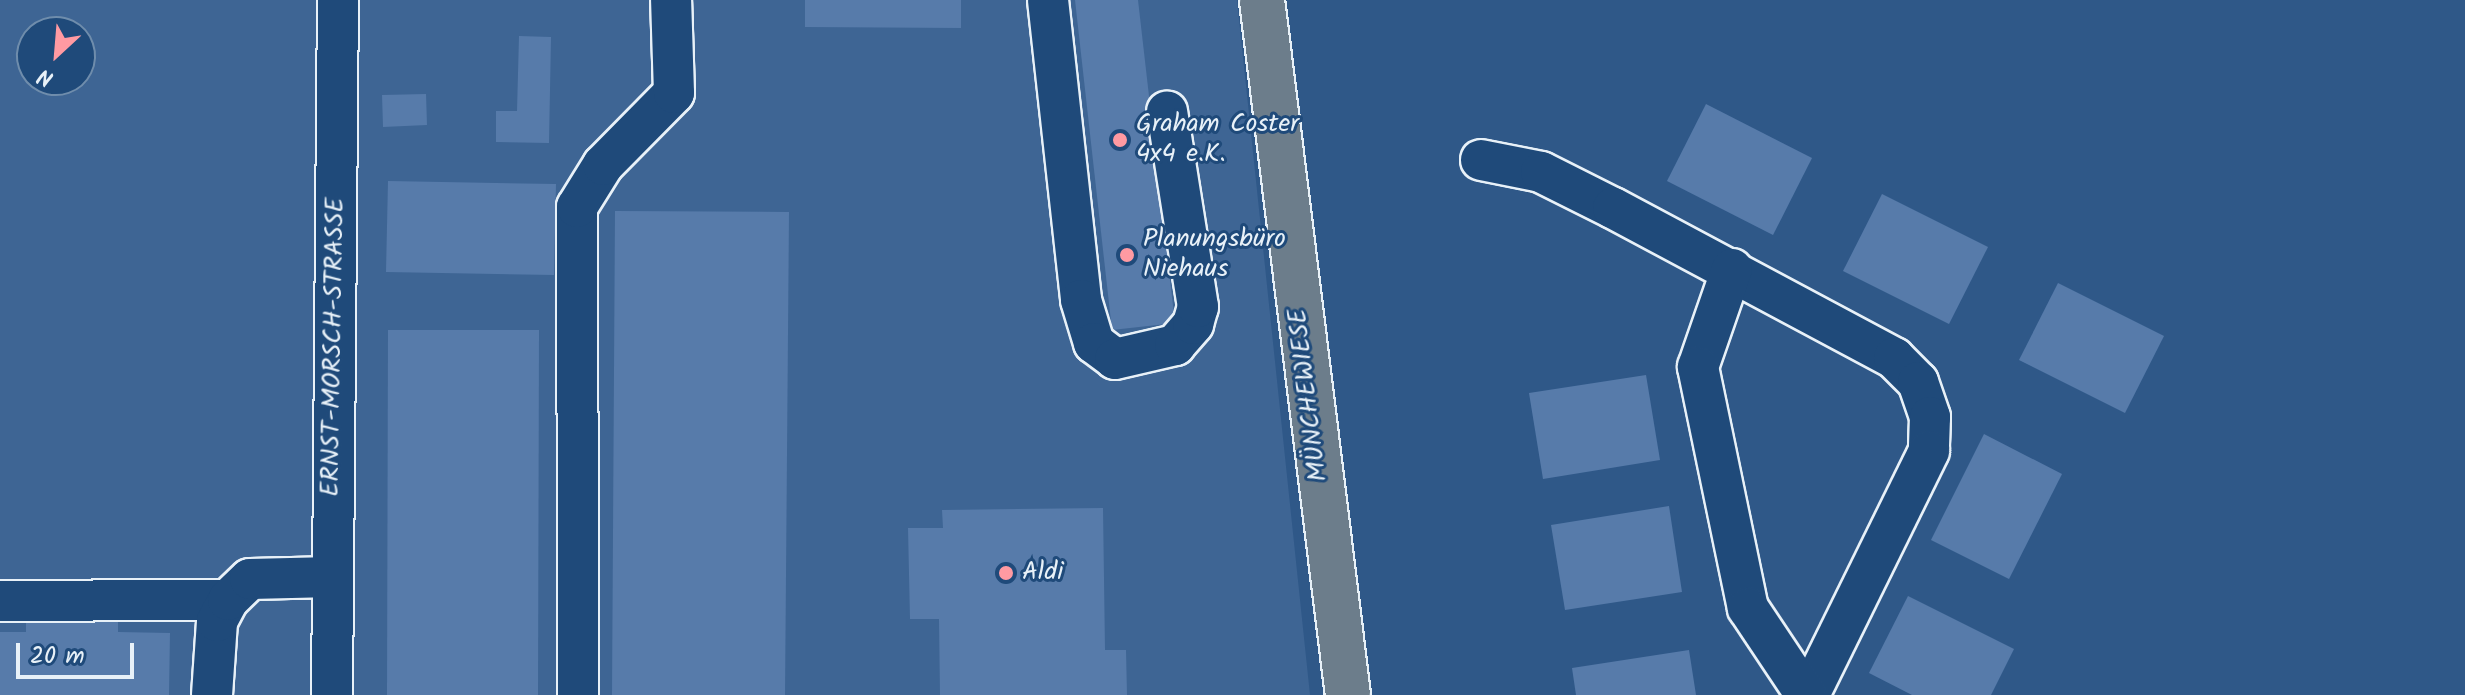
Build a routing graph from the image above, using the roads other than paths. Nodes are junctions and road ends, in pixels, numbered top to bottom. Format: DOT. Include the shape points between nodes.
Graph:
graph roads {
  1 [pos="338,0"];
  2 [pos="671,0"];
  3 [pos="1048,0"];
  4 [pos="1262,0"];
  5 [pos="1167,111"];
  6 [pos="1481,160"];
  7 [pos="1732,269"];
  8 [pos="332,577"];
  9 [pos="228,600"];
  10 [pos="0,601"];
  11 [pos="212,695"];
  12 [pos="332,695"];
  13 [pos="578,695"];
  14 [pos="1348,695"];
  15 [pos="1808,695"];
  1 -- 8 [label="street, ERNST-MORSCH-STRASSE"];
  2 -- 13 [label="street" via="674,93 603,165 577,207"];
  3 -- 5 [label="street" via="1081,300 1094,343 1115,359 1175,345 1193,324 1198,307"];
  4 -- 14 [label="main road, MÜNCHEWIESE"];
  6 -- 7 [label="street" via="1541,172"];
  7 -- 15 [label="street" via="1698,367 1748,608"];
  7 -- 15 [label="street" via="1894,358 1918,382 1930,417 1929,451"];
  8 -- 9 [label="street" via="250,579"];
  8 -- 12 [label="street, ERNST-MORSCH-STRASSE"];
  9 -- 10 [label="street"];
  9 -- 11 [label="street" via="217,621"];
}
